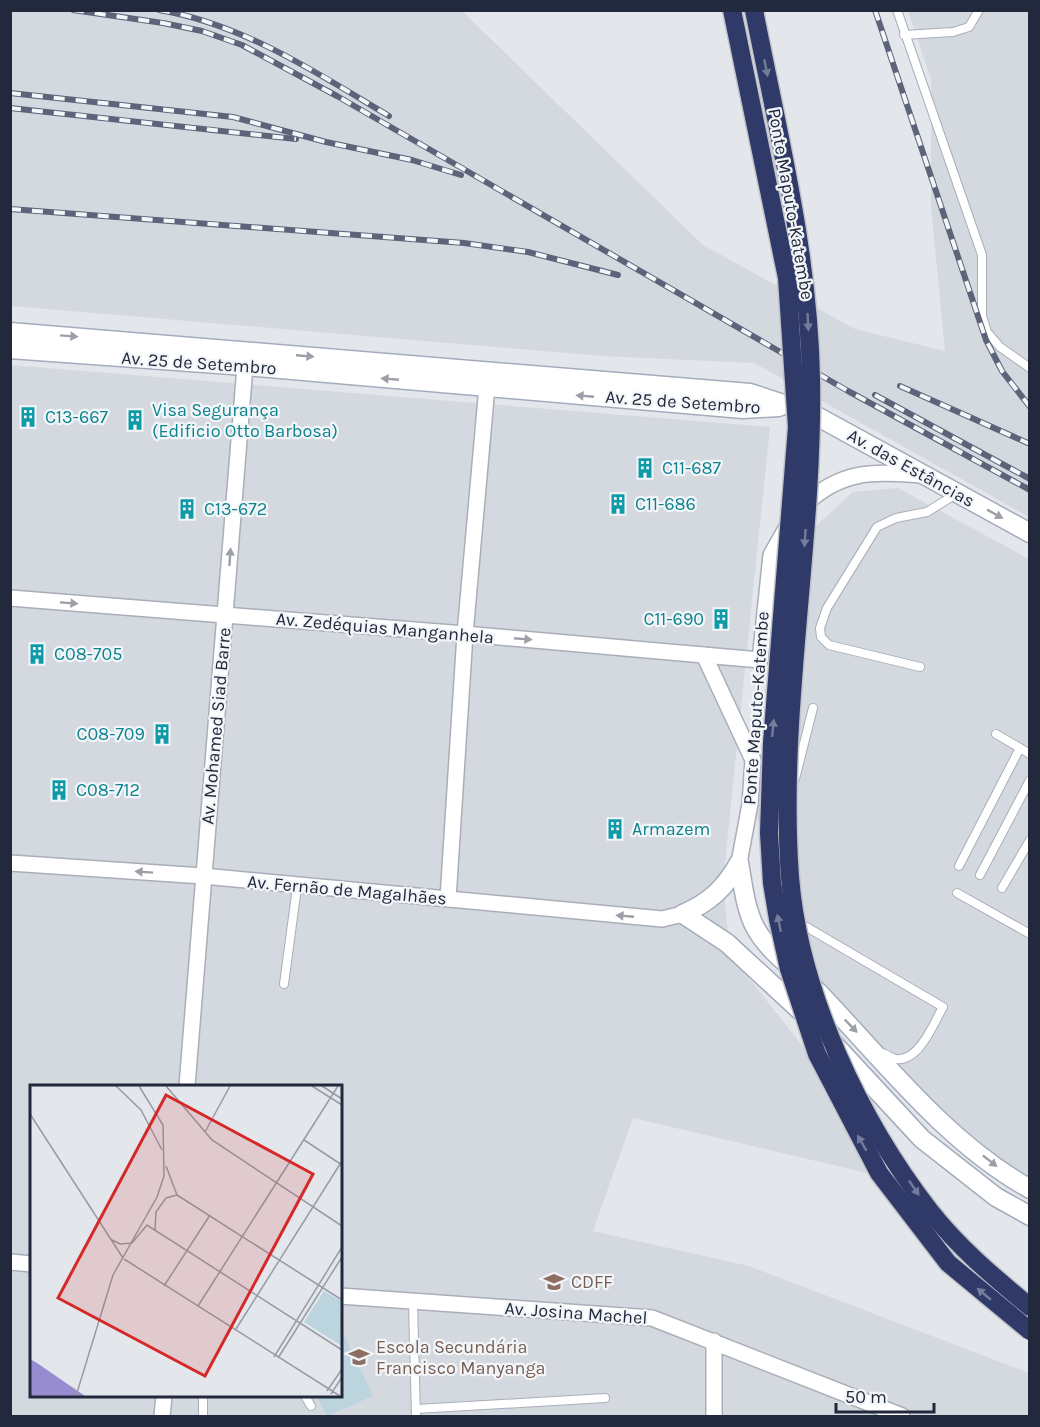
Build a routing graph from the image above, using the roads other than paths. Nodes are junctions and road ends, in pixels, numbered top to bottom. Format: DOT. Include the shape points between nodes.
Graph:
graph roads {
  1 [pos="732,10"];
  2 [pos="754,10"];
  3 [pos="897,10"];
  4 [pos="979,10"];
  5 [pos="904,35"];
  6 [pos="10,332"];
  7 [pos="10,349"];
  8 [pos="245,366"];
  9 [pos="1029,368"];
  10 [pos="487,380"];
  11 [pos="789,406"];
  12 [pos="925,475"];
  13 [pos="957,493"];
  14 [pos="1029,533"];
  15 [pos="10,598"];
  16 [pos="226,615"];
  17 [pos="465,634"];
  18 [pos="704,655"];
  19 [pos="920,667"];
  20 [pos="813,708"];
  21 [pos="996,734"];
  22 [pos="1020,748"];
  23 [pos="1029,754"];
  24 [pos="1029,780"];
  25 [pos="1029,840"];
  26 [pos="10,863"];
  27 [pos="739,863"];
  28 [pos="959,866"];
  29 [pos="980,875"];
  30 [pos="202,876"];
  31 [pos="297,887"];
  32 [pos="1002,888"];
  33 [pos="957,893"];
  34 [pos="448,899"];
  35 [pos="683,914"];
  36 [pos="1029,934"];
  37 [pos="284,984"];
  38 [pos="872,1048"];
  39 [pos="187,1085"];
  40 [pos="1029,1189"];
  41 [pos="1029,1216"];
  42 [pos="10,1262"];
  43 [pos="30,1264"];
  44 [pos="342,1296"];
  45 [pos="413,1303"];
  46 [pos="1029,1307"];
  47 [pos="1029,1331"];
  48 [pos="714,1341"];
  49 [pos="164,1397"];
  50 [pos="203,1397"];
  51 [pos="306,1397"];
  52 [pos="605,1398"];
  53 [pos="311,1406"];
  54 [pos="416,1413"];
  55 [pos="162,1416"];
  56 [pos="203,1416"];
  57 [pos="714,1416"];
  58 [pos="902,1416"];
  47 -- 1 [label="highway, Ponte Maputo-Katembe, one-way, bridge" via="948,1263 879,1173 817,1054 789,969 772,883 769,834 797,427 787,278"];
  2 -- 46 [label="highway, Ponte Maputo-Katembe, one-way, bridge" via="799,238 811,378 810,478 790,716 789,842 799,927 833,1046 869,1116 930,1212 971,1257"];
  3 -- 5 [label="lane"];
  4 -- 5 [label="lane" via="969,27 953,32"];
  5 -- 9 [label="lane" via="982,255 982,316 987,332"];
  6 -- 10 [label="main road, Av. 25 de Setembro, one-way"];
  7 -- 8 [label="main road, Av. 25 de Setembro"];
  10 -- 8 [label="main road, Av. 25 de Setembro, one-way"];
  16 -- 8 [label="street, Av. Mohamed Siad Barre, one-way"];
  10 -- 11 [label="main road, Av. 25 de Setembro" via="743,409"];
  10 -- 17 [label="street"];
  11 -- 12 [label="main road, Av. das Estâncias" via="812,413"];
  12 -- 13 [label="main road, Av. das Estâncias"];
  12 -- 18 [label="street, Av. Zedéquias Manganhela" via="856,474 811,498 794,514 771,555 760,660"];
  13 -- 14 [label="main road, Av. das Estâncias, one-way"];
  13 -- 19 [label="lane" via="927,512 896,518 877,527 827,608 820,628 821,637 829,645"];
  15 -- 16 [label="street, Av. Zedéquias Manganhela, one-way"];
  16 -- 17 [label="street, Av. Zedéquias Manganhela"];
  16 -- 30 [label="street, Av. Mohamed Siad Barre"];
  17 -- 18 [label="street, Av. Zedéquias Manganhela, one-way"];
  17 -- 34 [label="street"];
  18 -- 27 [label="street" via="753,760"];
  20 -- 38 [label="lane" via="777,836 781,882 795,920 944,1006 919,1047 909,1056 896,1059"];
  21 -- 22 [label="lane"];
  22 -- 23 [label="lane"];
  22 -- 28 [label="lane"];
  24 -- 29 [label="lane"];
  25 -- 32 [label="lane"];
  30 -- 26 [label="street, Av. Fernão de Magalhães, one-way"];
  27 -- 35 [label="main road" via="716,896"];
  27 -- 38 [label="main road, one-way" via="748,911 756,929"];
  30 -- 31 [label="street, Av. Fernão de Magalhães"];
  30 -- 39 [label="street, Av. Mohamed Siad Barre"];
  31 -- 34 [label="street, Av. Fernão de Magalhães"];
  31 -- 37 [label="lane"];
  33 -- 36 [label="lane"];
  35 -- 34 [label="street, Av. Fernão de Magalhães, one-way" via="662,919"];
  35 -- 41 [label="main road" via="758,969 853,1063 922,1139 996,1197"];
  38 -- 40 [label="main road, one-way" via="940,1123"];
  42 -- 43 [label="street"];
  44 -- 45 [label="street, Av. Josina Machel"];
  45 -- 48 [label="street, Av. Josina Machel" via="652,1318"];
  45 -- 54 [label="lane"];
  48 -- 57 [label="street"];
  48 -- 58 [label="street, Av. Josina Machel"];
  49 -- 55 [label="street"];
  50 -- 56 [label="lane"];
  51 -- 53 [label="lane"];
  52 -- 54 [label="lane"];
}
